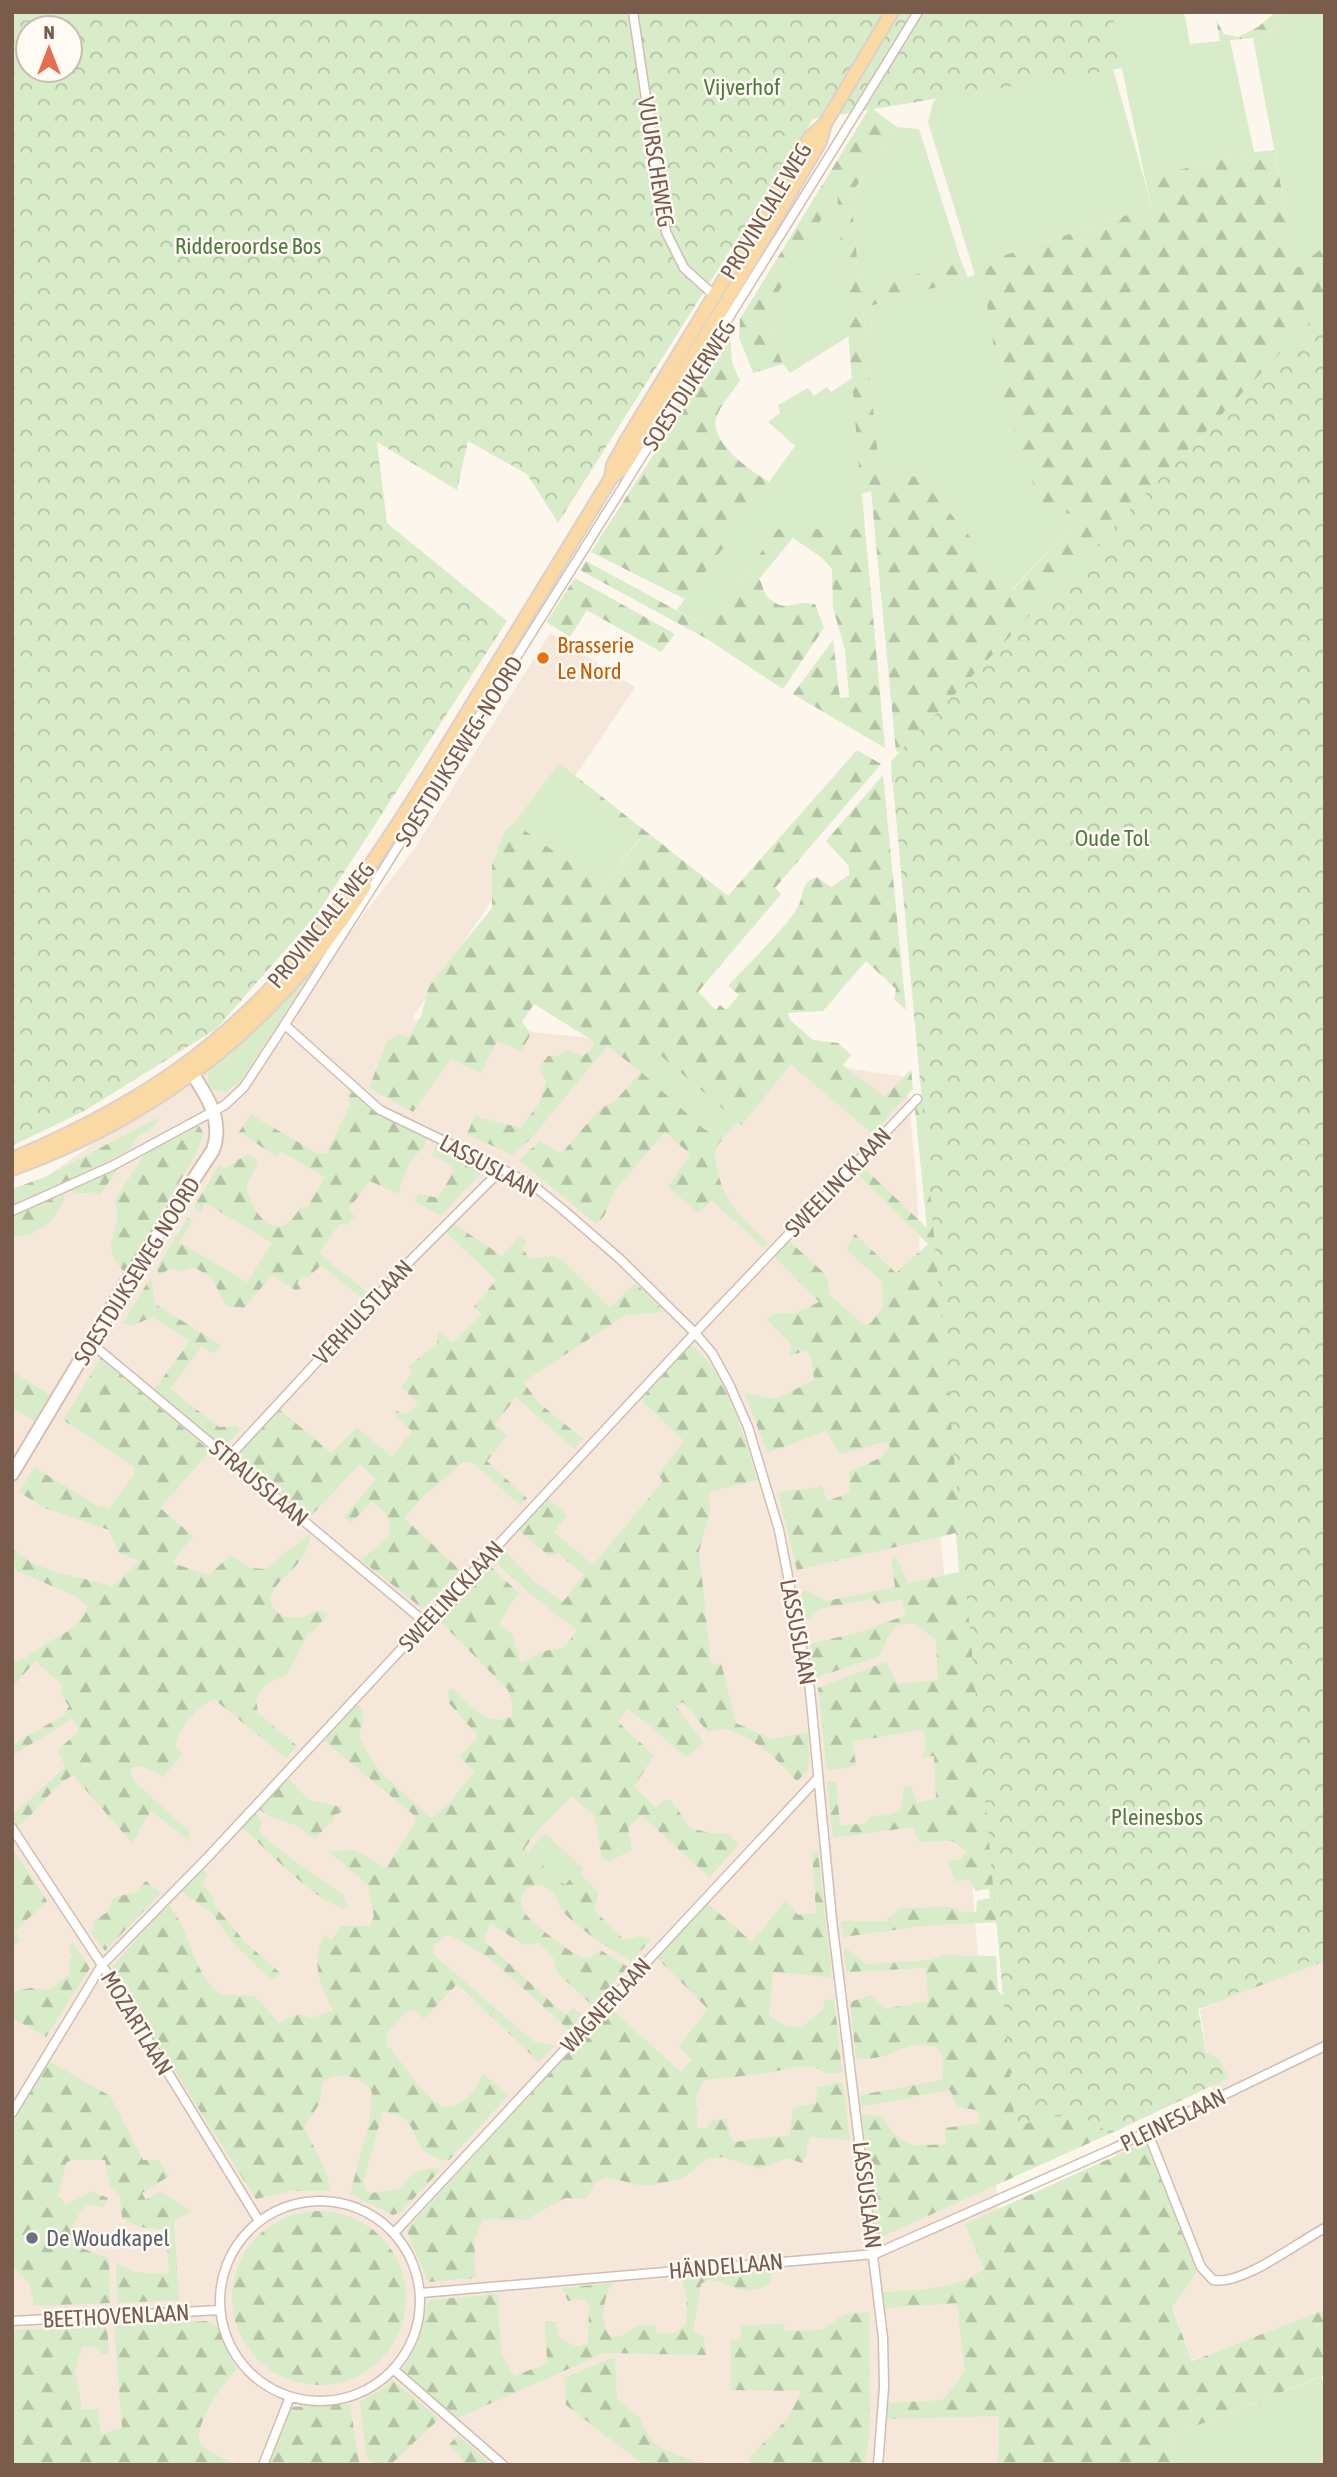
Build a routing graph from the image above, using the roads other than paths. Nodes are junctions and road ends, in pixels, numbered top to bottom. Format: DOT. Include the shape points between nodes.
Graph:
graph roads {
  1 [pos="633,12"];
  2 [pos="892,12"];
  3 [pos="918,12"];
  4 [pos="725,304"];
  5 [pos="634,470"];
  6 [pos="285,1025"];
  7 [pos="189,1069"];
  8 [pos="917,1099"];
  9 [pos="213,1110"];
  10 [pos="12,1159"];
  11 [pos="12,1169"];
  12 [pos="502,1169"];
  13 [pos="12,1211"];
  14 [pos="695,1333"];
  15 [pos="92,1344"];
  16 [pos="228,1458"];
  17 [pos="12,1474"];
  18 [pos="426,1623"];
  19 [pos="818,1778"];
  20 [pos="12,1828"];
  21 [pos="102,1965"];
  22 [pos="1325,2046"];
  23 [pos="12,2113"];
  24 [pos="1148,2133"];
  25 [pos="1020,2192"];
  26 [pos="259,2221"];
  27 [pos="1325,2228"];
  28 [pos="394,2233"];
  29 [pos="875,2254"];
  30 [pos="421,2293"];
  31 [pos="219,2310"];
  32 [pos="12,2321"];
  33 [pos="393,2369"];
  34 [pos="290,2397"];
  35 [pos="263,2465"];
  36 [pos="503,2465"];
  37 [pos="878,2465"];
  1 -- 4 [label="street, VUURSCHEWEG" via="666,232 684,268"];
  2 -- 4 [label="main road, PROVINCIALE WEG" via="825,124 811,136"];
  3 -- 4 [label="street, SOESTDIJKERWEG"];
  4 -- 5 [label="street, SOESTDIJKERWEG"];
  4 -- 7 [label="main road, PROVINCIALE WEG" via="625,443 611,478 352,905 301,976 265,1013"];
  5 -- 6 [label="street, SOESTDIJKSEWEG-NOORD"];
  6 -- 9 [label="street, SOESTDIJKSEWEG-NOORD" via="234,1099"];
  6 -- 12 [label="street, LASSUSLAAN" via="380,1110"];
  7 -- 9 [label="main road, SOESTDIJKSEWEG NOORD"];
  7 -- 10 [label="main road, PROVINCIALE WEG" via="95,1122"];
  7 -- 11 [label="main road, PROVINCIALE WEG" via="98,1133"];
  8 -- 14 [label="street, SWEELINCKLAAN"];
  9 -- 13 [label="street" via="112,1166"];
  9 -- 15 [label="main road, SOESTDIJKSEWEG NOORD" via="218,1129 213,1150"];
  12 -- 14 [label="street, LASSUSLAAN" via="561,1208"];
  12 -- 16 [label="street, VERHULSTLAAN"];
  14 -- 18 [label="street, SWEELINCKLAAN"];
  14 -- 19 [label="street, LASSUSLAAN" via="712,1353 748,1427 779,1530 810,1690"];
  15 -- 16 [label="street, STRAUSSLAAN"];
  15 -- 17 [label="main road, SOESTDIJKSEWEG NOORD"];
  16 -- 18 [label="street, STRAUSSLAAN"];
  18 -- 21 [label="street, SWEELINCKLAAN"];
  19 -- 28 [label="street, WAGNERLAAN"];
  19 -- 29 [label="street, LASSUSLAAN"];
  20 -- 21 [label="street, MOZARTLAAN"];
  21 -- 23 [label="street, SWEELINCKLAAN"];
  21 -- 26 [label="street, MOZARTLAAN"];
  22 -- 24 [label="street, PLEINESLAAN"];
  24 -- 25 [label="street, PLEINESLAAN"];
  24 -- 27 [label="street" via="1200,2267 1213,2280 1248,2272"];
  25 -- 29 [label="street, HÄNDELLAAN"];
  26 -- 28 [label="street" via="285,2207 315,2201 345,2204 373,2216"];
  26 -- 31 [label="street" via="227,2260"];
  28 -- 30 [label="street" via="412,2263"];
  29 -- 30 [label="street, HÄNDELLAAN"];
  29 -- 37 [label="street, LASSUSLAAN" via="884,2387"];
  30 -- 33 [label="street" via="419,2320"];
  31 -- 32 [label="street, BEETHOVENLAAN"];
  31 -- 34 [label="street" via="235,2354 250,2372"];
  33 -- 34 [label="street" via="352,2396"];
  33 -- 36 [label="street"];
  34 -- 35 [label="street"];
}
